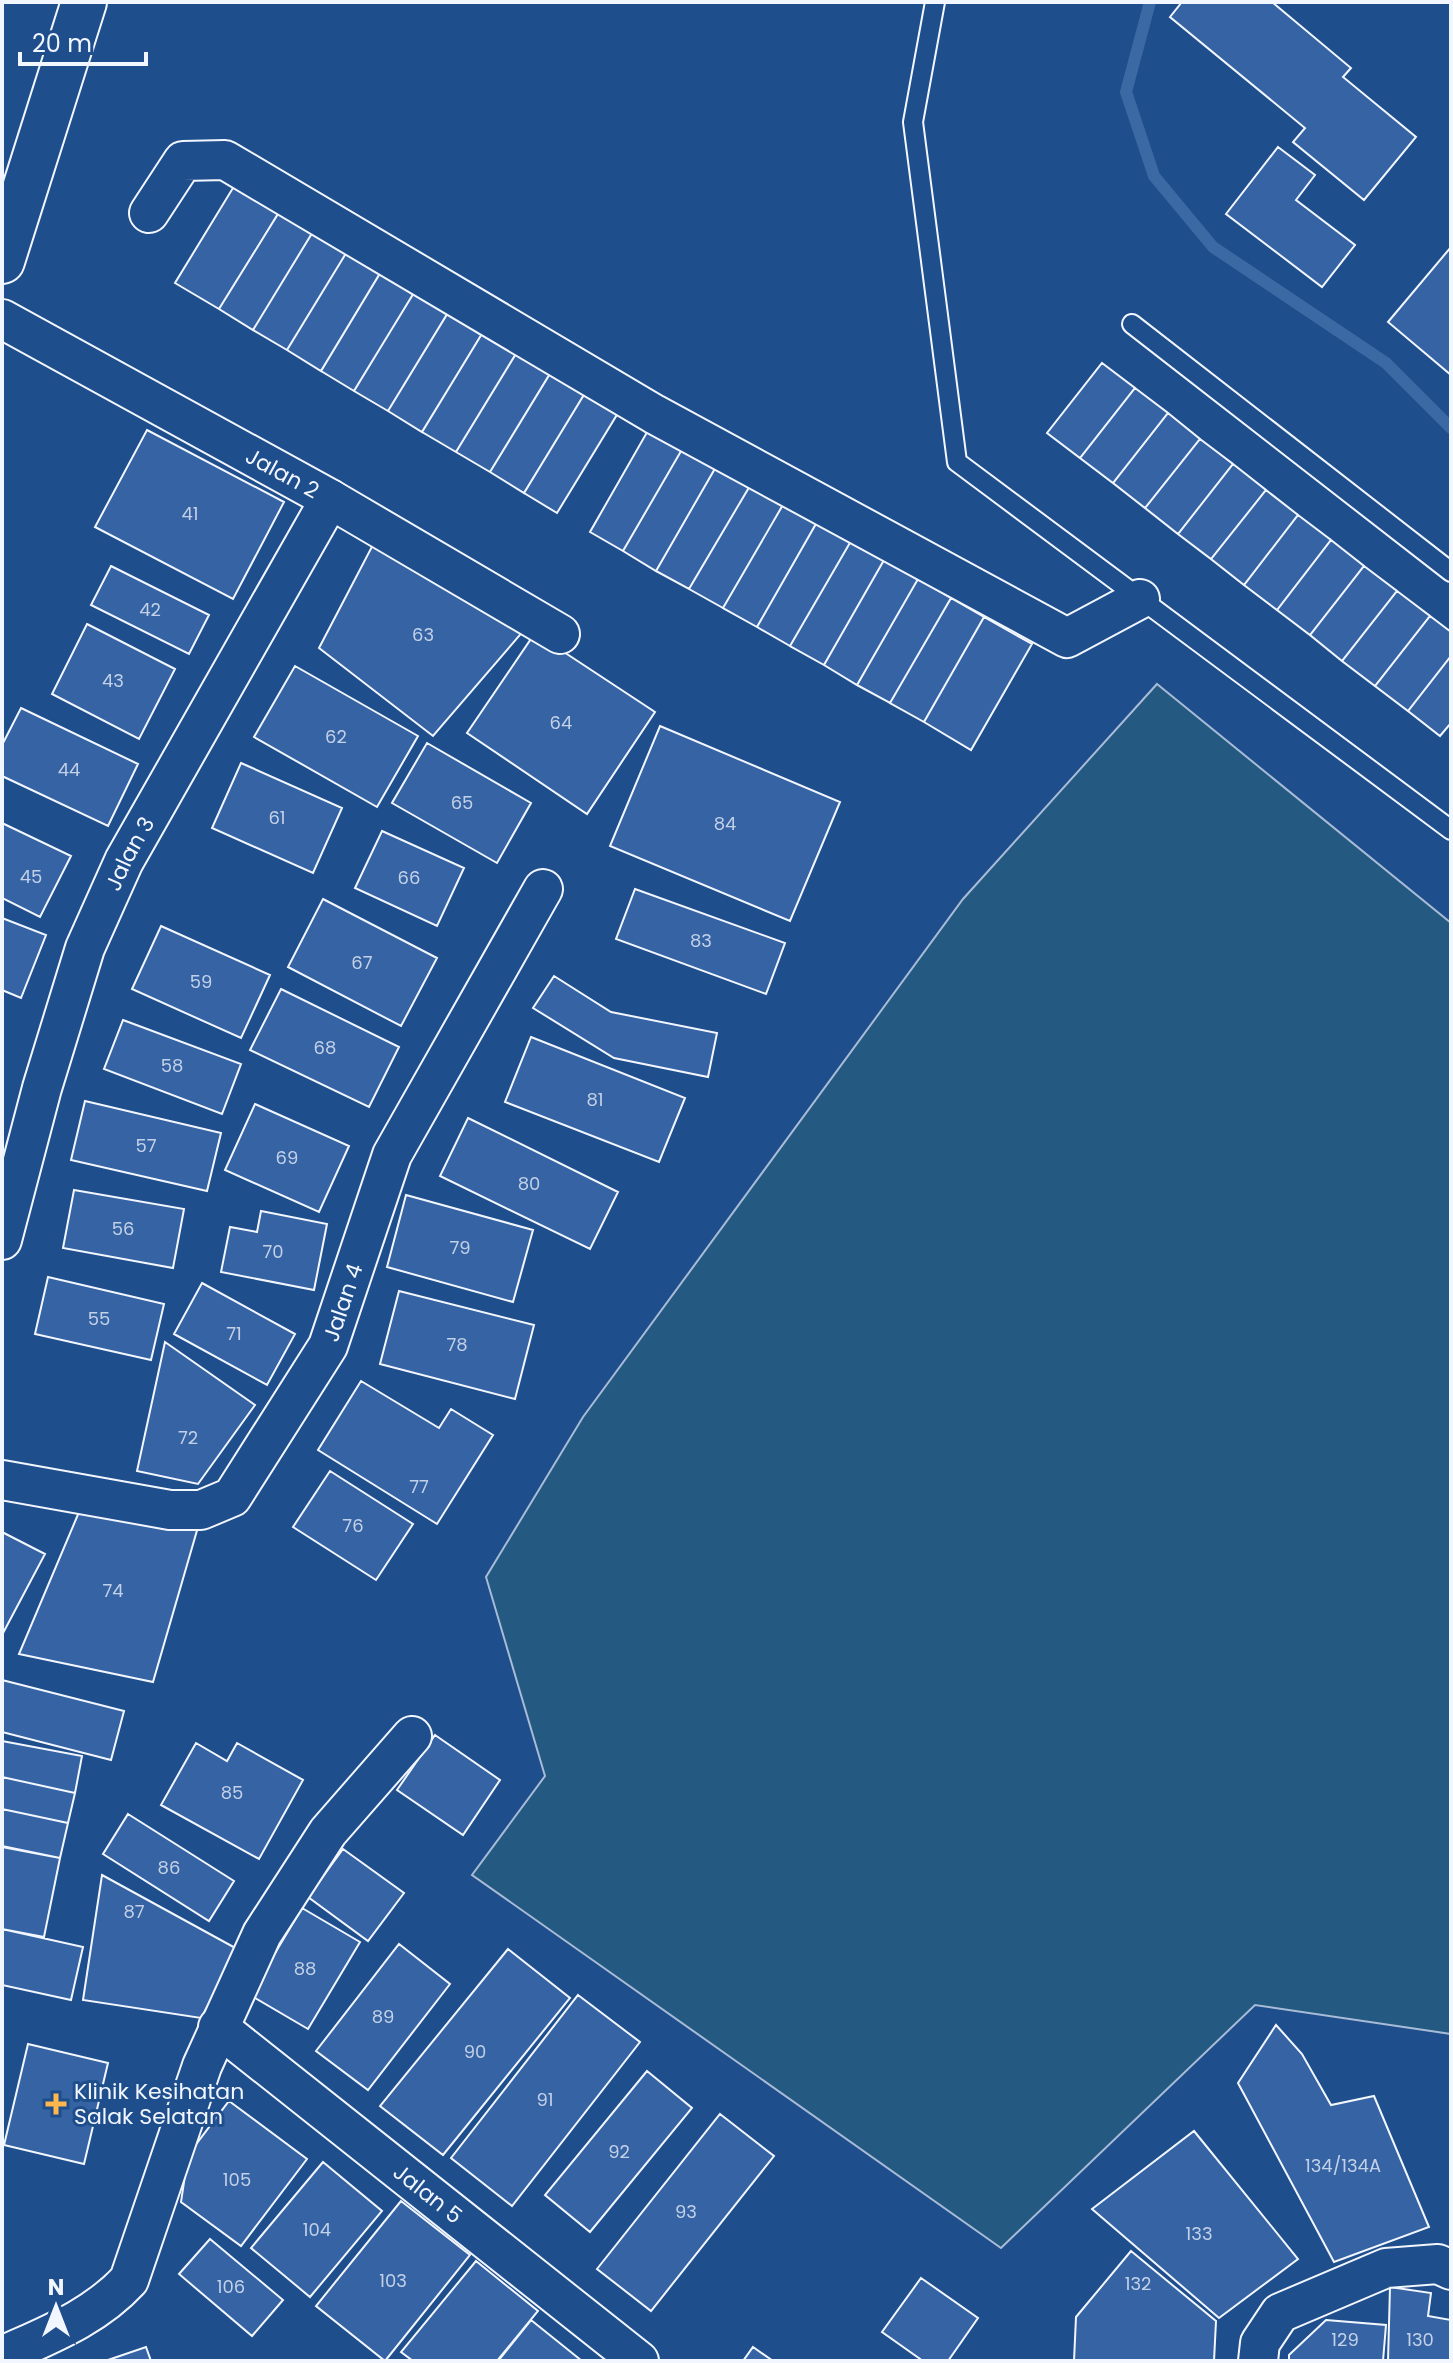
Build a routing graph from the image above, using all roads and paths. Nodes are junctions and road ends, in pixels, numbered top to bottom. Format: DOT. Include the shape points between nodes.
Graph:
graph roads {
  1 [pos="84,2"];
  2 [pos="935,2"];
  3 [pos="149,213"];
  4 [pos="2,261"];
  5 [pos="2,319"];
  6 [pos="1132,324"];
  7 [pos="330,499"];
  8 [pos="1451,572"];
  9 [pos="1140,599"];
  10 [pos="560,634"];
  11 [pos="1451,830"];
  12 [pos="543,889"];
  13 [pos="2,1240"];
  14 [pos="2,1480"];
  15 [pos="412,1736"];
  16 [pos="218,2027"];
  17 [pos="1451,2270"];
  18 [pos="2,2356"];
  19 [pos="639,2361"];
  20 [pos="1258,2361"];
  1 -- 4 [label="highway"];
  2 -- 9 [label="lane" via="913,122 957,462"];
  3 -- 9 [label="street" via="183,161 225,160 654,414 1067,638"];
  5 -- 7 [label="street, Jalan 2"];
  6 -- 8 [label="lane"];
  7 -- 10 [label="street, Jalan 2"];
  7 -- 13 [label="street, Jalan 3" via="124,861 85,948"];
  9 -- 11 [label="lane"];
  12 -- 14 [label="street, Jalan 4" via="392,1155 328,1346 232,1497 201,1510 170,1510"];
  15 -- 16 [label="street" via="328,1832 262,1934"];
  16 -- 18 [label="street" via="129,2280 83,2318"];
  16 -- 19 [label="street, Jalan 5"];
  17 -- 20 [label="street" via="1438,2264 1386,2268 1280,2313 1260,2343"];
}
